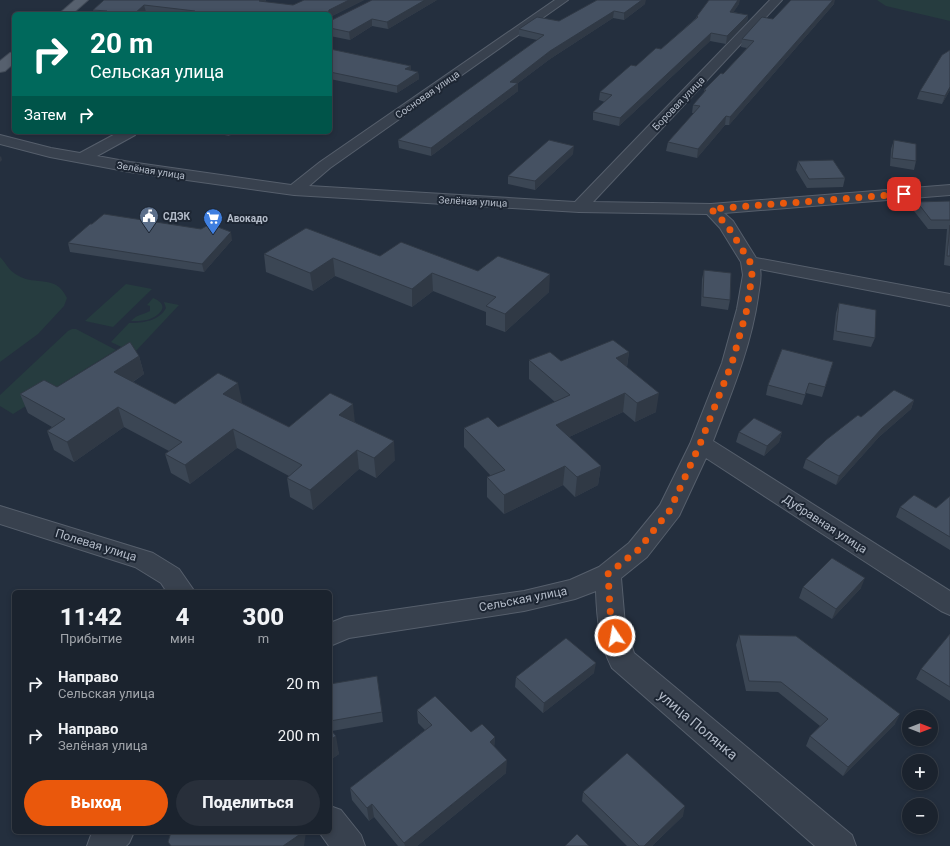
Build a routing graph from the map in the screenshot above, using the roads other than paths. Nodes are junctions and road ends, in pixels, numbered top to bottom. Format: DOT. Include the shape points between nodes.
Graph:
graph roads {
  1 [pos="82,0"];
  2 [pos="562,0"];
  3 [pos="776,0"];
  4 [pos="67,12"];
  5 [pos="12,58"];
  6 [pos="0,68"];
  7 [pos="126,134"];
  8 [pos="0,139"];
  9 [pos="82,158"];
  10 [pos="294,190"];
  11 [pos="950,190"];
  12 [pos="579,207"];
  13 [pos="711,209"];
  14 [pos="750,262"];
  15 [pos="950,300"];
  16 [pos="700,444"];
  17 [pos="0,515"];
  18 [pos="608,574"];
  19 [pos="180,590"];
  20 [pos="950,604"];
  21 [pos="332,634"];
  22 [pos="332,824"];
  23 [pos="116,834"];
  24 [pos="103,846"];
  25 [pos="349,846"];
  26 [pos="840,846"];
  1 -- 4 [label="main road"];
  2 -- 10 [label="street, Сосновая улица" via="325,165"];
  3 -- 12 [label="street, Боровая улица"];
  5 -- 6 [label="main road"];
  7 -- 9 [label="street"];
  8 -- 9 [label="street, Зелёная улица"];
  9 -- 10 [label="street, Зелёная улица"];
  10 -- 12 [label="street, Зелёная улица"];
  11 -- 13 [label="street, Зелёная улица"];
  12 -- 13 [label="street, Зелёная улица"];
  13 -- 14 [label="street, Сельская улица" via="727,225"];
  14 -- 15 [label="street"];
  14 -- 16 [label="street, Сельская улица" via="752,275 747,309 732,363"];
  16 -- 18 [label="street, Сельская улица" via="670,510 638,550"];
  16 -- 20 [label="street, Дубравная улица"];
  17 -- 19 [label="street, Полевая улица" via="144,560 170,576"];
  18 -- 21 [label="street, Сельская улица" via="575,589 524,601 345,628"];
  18 -- 26 [label="street, улица Полянка" via="611,624 622,660"];
  22 -- 25 [label="street"];
  23 -- 24 [label="street"];
}
